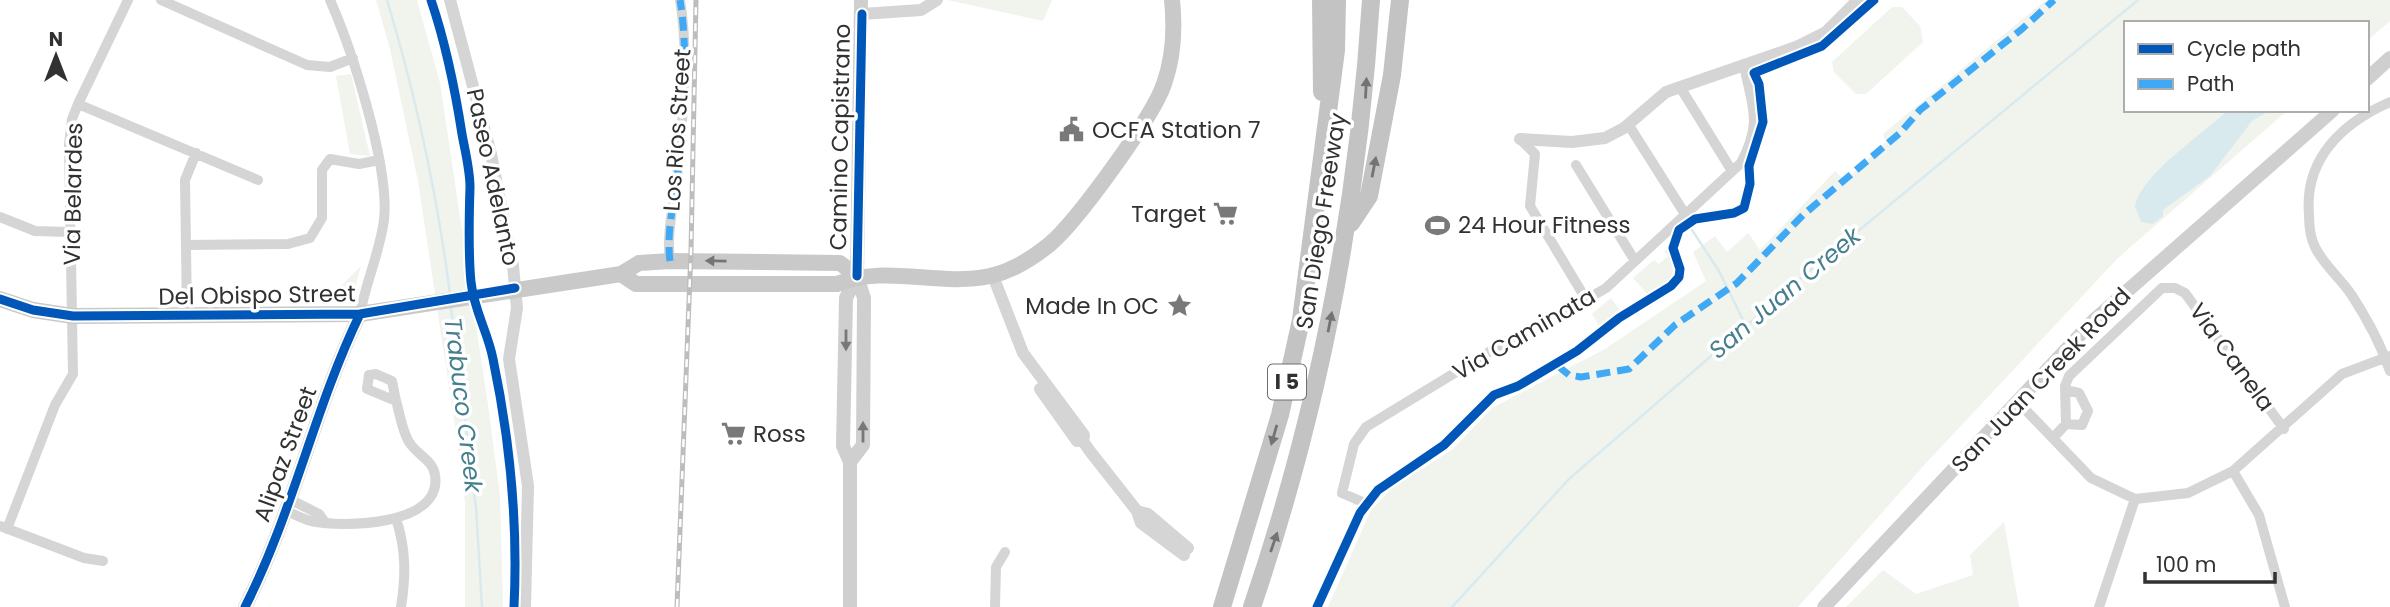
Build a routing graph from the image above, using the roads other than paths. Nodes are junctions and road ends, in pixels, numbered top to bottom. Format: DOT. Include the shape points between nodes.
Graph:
graph roads {
  1 [pos="128,0"];
  2 [pos="161,0"];
  3 [pos="330,0"];
  4 [pos="450,0"];
  5 [pos="680,0"];
  6 [pos="1172,0"];
  7 [pos="1321,0"];
  8 [pos="1337,0"];
  9 [pos="1371,0"];
  10 [pos="1400,0"];
  11 [pos="1858,0"];
  12 [pos="935,2"];
  13 [pos="861,7"];
  14 [pos="353,58"];
  15 [pos="2390,58"];
  16 [pos="1745,72"];
  17 [pos="2369,77"];
  18 [pos="1680,87"];
  19 [pos="2390,102"];
  20 [pos="78,104"];
  21 [pos="2331,112"];
  22 [pos="2368,112"];
  23 [pos="2369,112"];
  24 [pos="1629,124"];
  25 [pos="1521,139"];
  26 [pos="1325,151"];
  27 [pos="196,153"];
  28 [pos="379,160"];
  29 [pos="1576,165"];
  30 [pos="1732,171"];
  31 [pos="258,180"];
  32 [pos="1685,214"];
  33 [pos="0,217"];
  34 [pos="1348,228"];
  35 [pos="70,232"];
  36 [pos="186,246"];
  37 [pos="670,261"];
  38 [pos="1635,261"];
  39 [pos="621,274"];
  40 [pos="857,276"];
  41 [pos="993,276"];
  42 [pos="515,288"];
  43 [pos="0,299"];
  44 [pos="1587,301"];
  45 [pos="360,314"];
  46 [pos="187,315"];
  47 [pos="73,316"];
  48 [pos="2388,357"];
  49 [pos="2390,371"];
  50 [pos="2065,390"];
  51 [pos="397,401"];
  52 [pos="2018,402"];
  53 [pos="2066,424"];
  54 [pos="2284,429"];
  55 [pos="2053,438"];
  56 [pos="2233,471"];
  57 [pos="2135,499"];
  58 [pos="1367,504"];
  59 [pos="288,506"];
  60 [pos="396,518"];
  61 [pos="3,527"];
  62 [pos="1005,552"];
  63 [pos="1186,552"];
  64 [pos="103,561"];
  65 [pos="245,607"];
  66 [pos="401,607"];
  67 [pos="525,607"];
  68 [pos="850,607"];
  69 [pos="995,607"];
  70 [pos="1222,607"];
  71 [pos="1252,607"];
  72 [pos="1824,607"];
  73 [pos="2099,607"];
  74 [pos="2285,607"];
  1 -- 20 [label="street, Via Belardes"];
  2 -- 14 [label="street" via="307,65 330,67"];
  3 -- 14 [label="street, Alipaz Street"];
  4 -- 42 [label="street, Paseo Adelanto" via="491,154"];
  5 -- 37 [label="street, Los Rios Street" via="682,77"];
  6 -- 41 [label="main road, Del Obispo Street" via="1172,55 1151,111 1057,238 1028,260"];
  7 -- 26 [label="highway"];
  8 -- 26 [label="highway, San Diego Freeway / I 5"];
  34 -- 9 [label="highway, San Diego Freeway / I 5, one-way" via="1365,103"];
  34 -- 10 [label="highway, one-way" via="1369,196 1392,75"];
  11 -- 16 [label="street" via="1826,32"];
  12 -- 13 [label="street" via="921,10"];
  13 -- 40 [label="main road, Camino Capistrano"];
  14 -- 28 [label="street, Alipaz Street"];
  15 -- 17 [label="main road"];
  16 -- 18 [label="street"];
  16 -- 30 [label="street, Via Caminata" via="1756,120 1752,142"];
  18 -- 24 [label="street" via="1655,99"];
  18 -- 30 [label="street"];
  19 -- 23 [label="street"];
  20 -- 27 [label="street"];
  20 -- 35 [label="street, Via Belardes" via="69,144"];
  21 -- 52 [label="main road, San Juan Creek Road" via="2108,306"];
  22 -- 48 [label="street" via="2330,143 2315,166 2308,192 2310,228 2315,247"];
  24 -- 25 [label="street" via="1605,138 1585,141"];
  24 -- 32 [label="street"];
  25 -- 44 [label="street" via="1535,154 1530,206"];
  26 -- 70 [label="highway, San Diego Freeway / I 5, one-way" via="1301,320 1280,415"];
  27 -- 31 [label="street"];
  27 -- 36 [label="street" via="185,180"];
  28 -- 36 [label="street" via="359,164 330,159 322,170 322,218 310,238 288,244"];
  28 -- 45 [label="street, Alipaz Street" via="384,218"];
  29 -- 38 [label="street"];
  30 -- 32 [label="street, Via Caminata"];
  32 -- 38 [label="street, Via Caminata"];
  33 -- 35 [label="street" via="35,231"];
  71 -- 34 [label="highway, San Diego Freeway / I 5, one-way" via="1279,530 1320,376"];
  35 -- 47 [label="street, Via Belardes"];
  36 -- 46 [label="street"];
  37 -- 39 [label="main road, Del Obispo Street" via="639,263"];
  40 -- 37 [label="main road, Del Obispo Street, one-way" via="840,263"];
  38 -- 44 [label="street, Via Caminata"];
  39 -- 40 [label="main road, Del Obispo Street" via="636,284 837,284"];
  39 -- 42 [label="main road, Del Obispo Street"];
  40 -- 41 [label="main road, Del Obispo Street"];
  40 -- 68 [label="main road, Camino Capistrano" via="846,298 844,446 850,461"];
  41 -- 63 [label="street" via="996,304 1016,359 1137,511 1149,514"];
  42 -- 45 [label="main road, Del Obispo Street"];
  42 -- 67 [label="street, Paseo Adelanto" via="517,308 509,359 528,486"];
  43 -- 47 [label="main road, Del Obispo Street"];
  44 -- 58 [label="street, Via Caminata" via="1517,335 1366,427 1354,444 1342,493"];
  45 -- 46 [label="main road, Del Obispo Street"];
  45 -- 59 [label="main road, Alipaz Street" via="320,408"];
  46 -- 47 [label="main road, Del Obispo Street"];
  47 -- 61 [label="street, Via Belardes" via="73,374 54,405"];
  48 -- 49 [label="street"];
  48 -- 54 [label="street" via="2342,374"];
  50 -- 53 [label="street"];
  50 -- 53 [label="street" via="2080,393 2088,411 2082,425"];
  50 -- 54 [label="street, Via Canela" via="2069,376 2089,354 2162,288 2175,288 2185,293"];
  51 -- 60 [label="street" via="407,437 433,466 436,481 429,502"];
  52 -- 55 [label="street"];
  52 -- 72 [label="main road, San Juan Creek Road"];
  53 -- 55 [label="street"];
  54 -- 56 [label="street"];
  55 -- 57 [label="street" via="2091,478"];
  56 -- 57 [label="street" via="2188,493"];
  56 -- 74 [label="street" via="2259,515"];
  57 -- 73 [label="street"];
  59 -- 60 [label="street" via="319,514 324,521 363,523"];
  59 -- 65 [label="main road, Alipaz Street"];
  60 -- 66 [label="street" via="405,545"];
  61 -- 64 [label="street"];
  62 -- 69 [label="street" via="996,567"];
}
